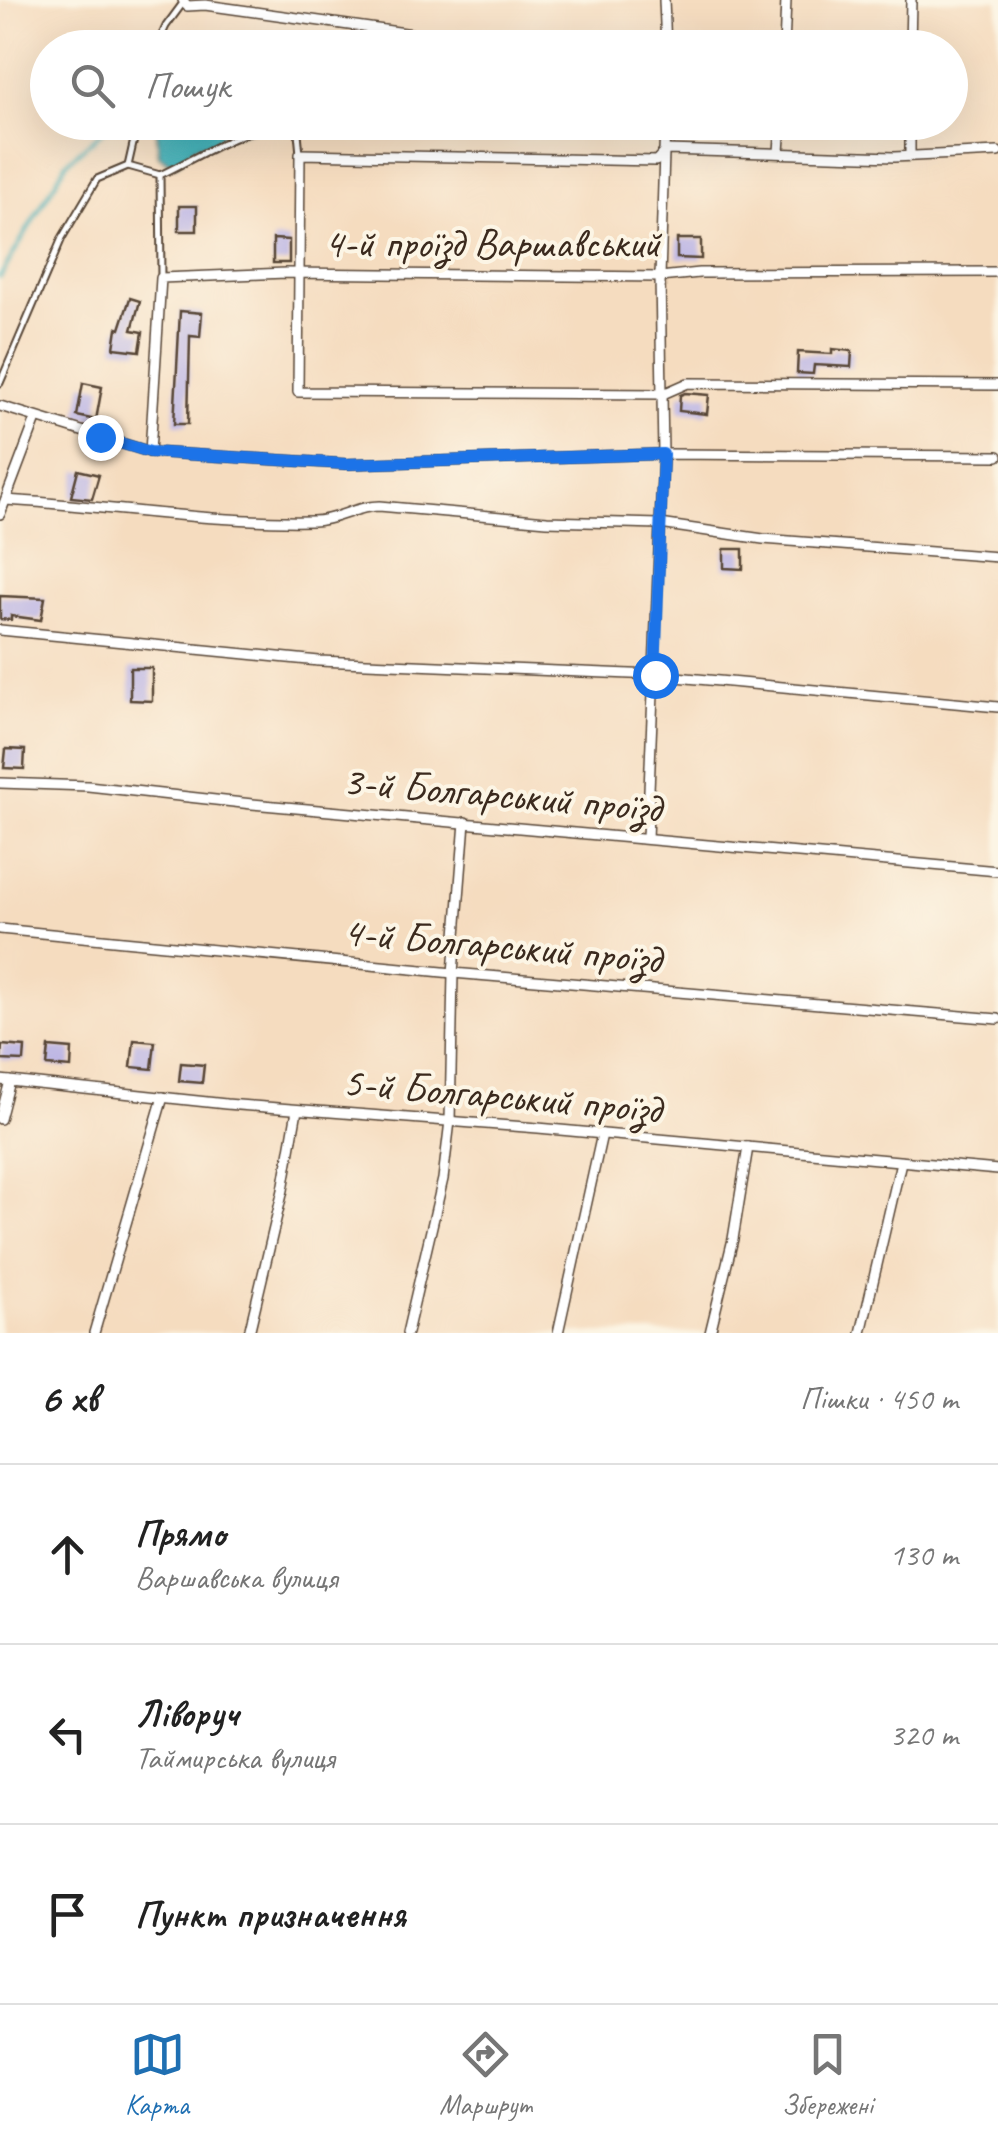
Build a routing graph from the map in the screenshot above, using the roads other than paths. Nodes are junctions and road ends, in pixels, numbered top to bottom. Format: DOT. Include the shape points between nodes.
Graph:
graph roads {
  1 [pos="664,0"];
  2 [pos="786,0"];
  3 [pos="910,0"];
  4 [pos="183,2"];
  5 [pos="164,30"];
  6 [pos="384,30"];
  7 [pos="665,30"];
  8 [pos="785,30"];
  9 [pos="910,30"];
  10 [pos="134,140"];
  11 [pos="226,140"];
  12 [pos="299,140"];
  13 [pos="666,140"];
  14 [pos="780,140"];
  15 [pos="910,140"];
  16 [pos="666,150"];
  17 [pos="780,152"];
  18 [pos="998,152"];
  19 [pos="300,154"];
  20 [pos="910,156"];
  21 [pos="128,166"];
  22 [pos="160,175"];
  23 [pos="998,272"];
  24 [pos="300,274"];
  25 [pos="660,277"];
  26 [pos="161,278"];
  27 [pos="0,382"];
  28 [pos="998,385"];
  29 [pos="663,394"];
  30 [pos="0,406"];
  31 [pos="36,418"];
  32 [pos="150,452"];
  33 [pos="663,454"];
  34 [pos="998,456"];
  35 [pos="6,500"];
  36 [pos="0,514"];
  37 [pos="660,524"];
  38 [pos="998,557"];
  39 [pos="0,630"];
  40 [pos="655,675"];
  41 [pos="998,707"];
  42 [pos="0,783"];
  43 [pos="466,822"];
  44 [pos="647,838"];
  45 [pos="998,872"];
  46 [pos="0,928"];
  47 [pos="453,973"];
  48 [pos="998,1019"];
  49 [pos="5,1080"];
  50 [pos="163,1098"];
  51 [pos="296,1110"];
  52 [pos="0,1119"];
  53 [pos="450,1121"];
  54 [pos="602,1134"];
  55 [pos="748,1148"];
  56 [pos="902,1162"];
  57 [pos="998,1170"];
  58 [pos="94,1333"];
  59 [pos="249,1333"];
  60 [pos="407,1333"];
  61 [pos="558,1333"];
  62 [pos="710,1333"];
  63 [pos="861,1333"];
  1 -- 7 [label="street"];
  2 -- 8 [label="street"];
  3 -- 9 [label="street"];
  4 -- 5 [label="lane"];
  4 -- 6 [label="street"];
  10 -- 21 [label="lane"];
  11 -- 22 [label="lane"];
  12 -- 19 [label="lane"];
  13 -- 16 [label="street"];
  14 -- 17 [label="street"];
  15 -- 20 [label="street"];
  16 -- 17 [label="street"];
  16 -- 19 [label="street" via="656,161"];
  16 -- 25 [label="street"];
  17 -- 20 [label="street"];
  18 -- 20 [label="street"];
  19 -- 24 [label="street"];
  21 -- 22 [label="lane"];
  21 -- 27 [label="lane" via="96,179 62,238"];
  22 -- 26 [label="lane"];
  23 -- 25 [label="street, 4-й проїзд Варшавський"];
  24 -- 25 [label="street, 4-й проїзд Варшавський"];
  24 -- 26 [label="street, 4-й проїзд Варшавський"];
  24 -- 29 [label="street" via="298,392"];
  25 -- 29 [label="street"];
  26 -- 32 [label="street"];
  28 -- 29 [label="street" via="688,383"];
  29 -- 33 [label="street"];
  30 -- 31 [label="street"];
  31 -- 32 [label="street"];
  31 -- 35 [label="street"];
  32 -- 33 [label="street" via="346,464"];
  33 -- 34 [label="street"];
  33 -- 37 [label="street"];
  35 -- 36 [label="street"];
  35 -- 37 [label="street" via="317,522 379,506"];
  37 -- 38 [label="street"];
  37 -- 40 [label="street"];
  39 -- 40 [label="street" via="319,661"];
  40 -- 41 [label="street"];
  40 -- 44 [label="street"];
  42 -- 43 [label="street, 3-й Болгарський проїзд"];
  43 -- 44 [label="street, 3-й Болгарський проїзд"];
  43 -- 47 [label="street"];
  44 -- 45 [label="street, 3-й Болгарський проїзд"];
  46 -- 47 [label="street, 4-й Болгарський проїзд"];
  47 -- 48 [label="street, 4-й Болгарський проїзд"];
  47 -- 53 [label="street"];
  49 -- 50 [label="street, 5-й Болгарський проїзд"];
  49 -- 52 [label="street"];
  50 -- 51 [label="street, 5-й Болгарський проїзд"];
  50 -- 58 [label="street"];
  51 -- 53 [label="street, 5-й Болгарський проїзд"];
  51 -- 59 [label="street"];
  53 -- 54 [label="street, 5-й Болгарський проїзд"];
  53 -- 60 [label="street"];
  54 -- 55 [label="street, 5-й Болгарський проїзд"];
  54 -- 61 [label="street"];
  55 -- 56 [label="street, 5-й Болгарський проїзд"];
  55 -- 62 [label="street"];
  56 -- 57 [label="street, 5-й Болгарський проїзд"];
  56 -- 63 [label="street"];
}
